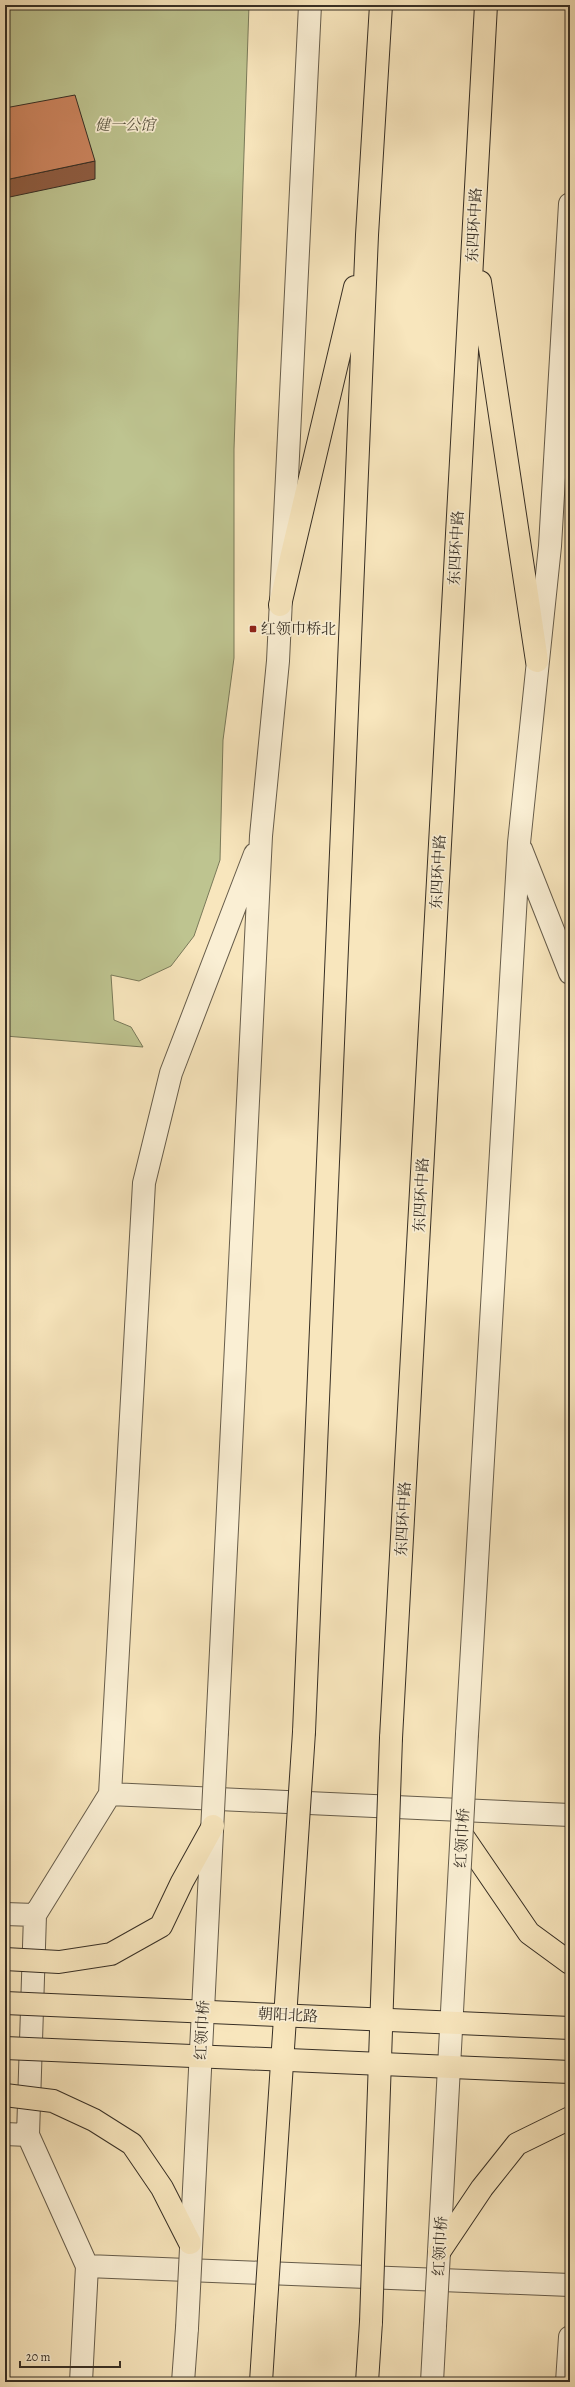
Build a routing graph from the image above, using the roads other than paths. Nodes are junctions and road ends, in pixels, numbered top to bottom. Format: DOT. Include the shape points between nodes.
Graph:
graph roads {
  1 [pos="310,5"];
  2 [pos="381,5"];
  3 [pos="486,5"];
  4 [pos="570,204"];
  5 [pos="367,235"];
  6 [pos="473,236"];
  7 [pos="280,605"];
  8 [pos="537,661"];
  9 [pos="261,836"];
  10 [pos="519,843"];
  11 [pos="570,973"];
  12 [pos="110,1794"];
  13 [pos="570,1816"];
  14 [pos="213,1826"];
  15 [pos="462,1835"];
  16 [pos="5,1914"];
  17 [pos="35,1915"];
  18 [pos="5,1960"];
  19 [pos="570,1963"];
  20 [pos="5,2003"];
  21 [pos="570,2028"];
  22 [pos="5,2048"];
  23 [pos="570,2072"];
  24 [pos="5,2095"];
  25 [pos="570,2118"];
  26 [pos="5,2134"];
  27 [pos="28,2135"];
  28 [pos="190,2243"];
  29 [pos="439,2252"];
  30 [pos="87,2266"];
  31 [pos="570,2285"];
  32 [pos="570,2337"];
  33 [pos="81,2382"];
  34 [pos="183,2382"];
  35 [pos="261,2382"];
  36 [pos="367,2382"];
  37 [pos="432,2382"];
  38 [pos="568,2382"];
  1 -- 7 [label="street"];
  2 -- 5 [label="main road"];
  3 -- 6 [label="main road, 东四环中路"];
  4 -- 8 [label="street" via="550,546"];
  5 -- 7 [label="main road"];
  5 -- 35 [label="main road, bridge" via="304,1732"];
  6 -- 8 [label="main road"];
  6 -- 36 [label="main road, 东四环中路, bridge" via="391,1738"];
  7 -- 9 [label="street" via="278,661"];
  8 -- 10 [label="street"];
  9 -- 12 [label="street" via="171,1073 144,1183"];
  9 -- 14 [label="street, 红领巾桥, bridge"];
  10 -- 11 [label="street"];
  10 -- 15 [label="street, 红领巾桥, bridge"];
  12 -- 13 [label="street"];
  12 -- 17 [label="street"];
  14 -- 18 [label="main road, bridge" via="161,1926 112,1954 59,1962"];
  14 -- 28 [label="street, 红领巾桥, bridge"];
  15 -- 19 [label="main road" via="529,1933"];
  15 -- 29 [label="street, 红领巾桥, bridge"];
  16 -- 17 [label="street"];
  17 -- 27 [label="street"];
  20 -- 21 [label="main road, 朝阳北路, bridge"];
  22 -- 23 [label="main road, bridge"];
  24 -- 28 [label="main road, bridge" via="53,2101 94,2120 132,2144 162,2188"];
  25 -- 29 [label="main road, bridge" via="517,2144 482,2188"];
  26 -- 27 [label="street"];
  27 -- 30 [label="street"];
  28 -- 34 [label="street, 红领巾桥, bridge"];
  29 -- 37 [label="street, 红领巾桥, bridge"];
  30 -- 31 [label="street"];
  30 -- 33 [label="street"];
  32 -- 38 [label="street"];
}
